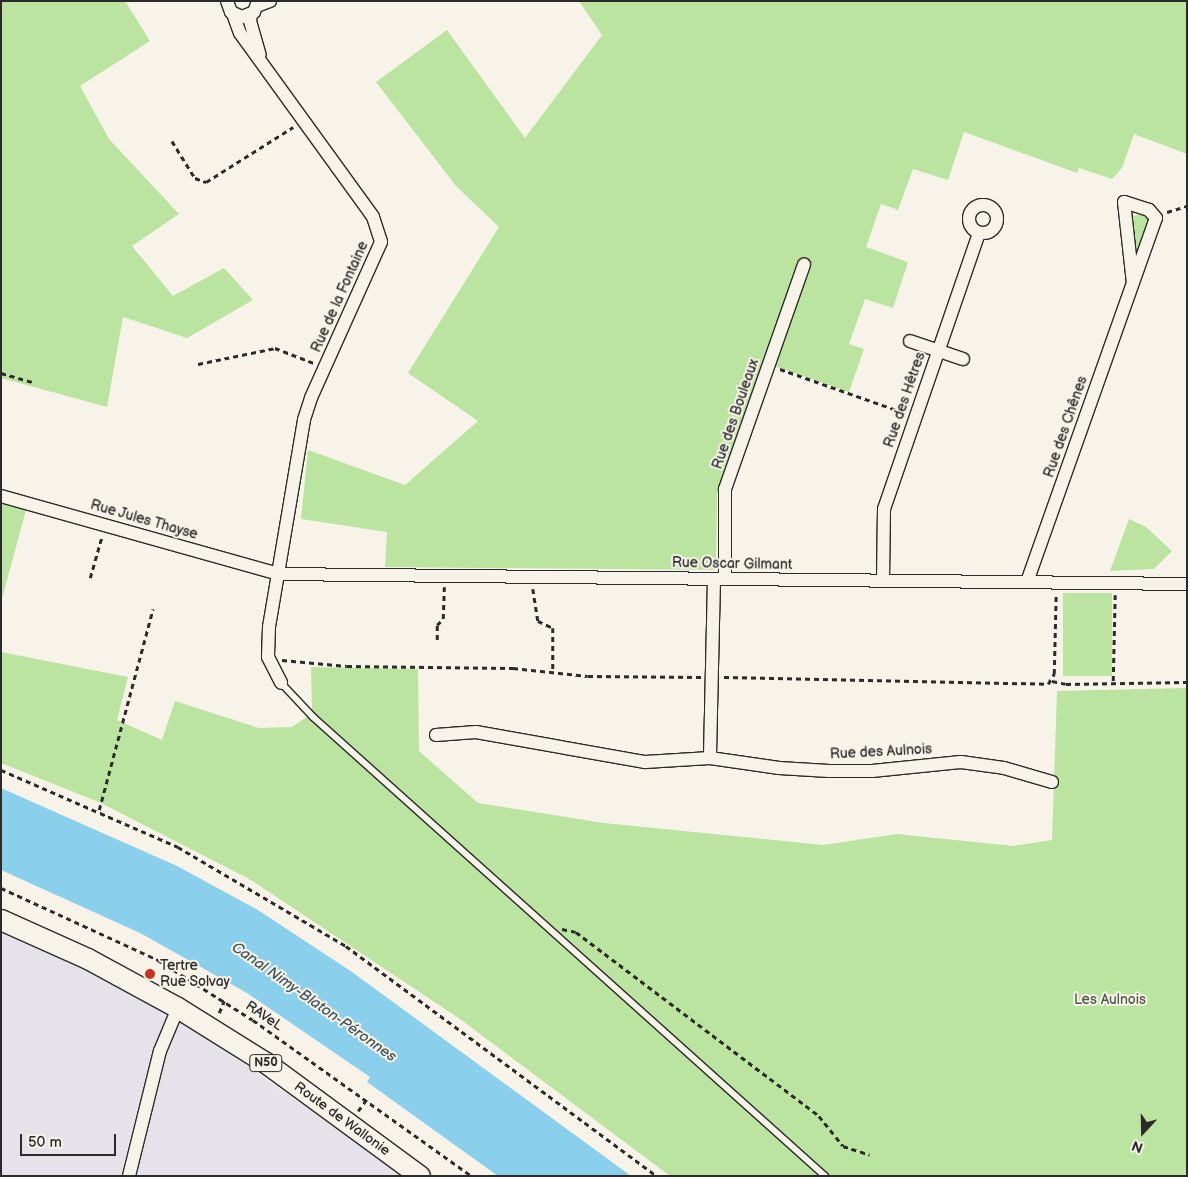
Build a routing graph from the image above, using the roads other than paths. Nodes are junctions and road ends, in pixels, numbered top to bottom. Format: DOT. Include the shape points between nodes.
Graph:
graph roads {
  1 [pos="227,1"];
  2 [pos="270,1"];
  3 [pos="255,7"];
  4 [pos="233,14"];
  5 [pos="263,62"];
  6 [pos="979,233"];
  7 [pos="804,265"];
  8 [pos="1133,283"];
  9 [pos="910,341"];
  10 [pos="938,351"];
  11 [pos="964,359"];
  12 [pos="1,496"];
  13 [pos="278,574"];
  14 [pos="720,579"];
  15 [pos="883,580"];
  16 [pos="1027,582"];
  17 [pos="1186,582"];
  18 [pos="281,683"];
  19 [pos="436,735"];
  20 [pos="710,758"];
  21 [pos="1052,782"];
  22 [pos="1,920"];
  23 [pos="178,1008"];
  24 [pos="129,1176"];
  25 [pos="420,1176"];
  26 [pos="825,1176"];
  1 -- 4 [label="street, Rue de la Fontaine"];
  2 -- 3 [label="street"];
  3 -- 4 [label="street" via="242,17"];
  3 -- 5 [label="street, Rue de la Fontaine" via="250,21"];
  4 -- 5 [label="street, Rue de la Fontaine" via="240,33"];
  5 -- 13 [label="street, Rue de la Fontaine" via="374,217 381,242 304,420"];
  6 -- 10 [label="street, Rue des Hêtres"];
  7 -- 14 [label="street, Rue des Bouleaux" via="725,489"];
  8 -- 8 [label="street, Rue des Chênes" via="1155,216 1149,210 1124,202"];
  8 -- 16 [label="street, Rue des Chênes"];
  9 -- 10 [label="street"];
  10 -- 11 [label="street"];
  10 -- 15 [label="street, Rue des Hêtres" via="884,509"];
  12 -- 13 [label="street, Rue Jules Thayse"];
  13 -- 14 [label="street, Rue Oscar Gilmant"];
  13 -- 18 [label="street, Rue de la Fontaine" via="267,647 272,669"];
  14 -- 15 [label="street, Rue Oscar Gilmant"];
  14 -- 20 [label="street" via="712,676"];
  15 -- 16 [label="street, Rue Oscar Gilmant"];
  16 -- 17 [label="street, Rue Oscar Gilmant"];
  18 -- 26 [label="lane" via="313,717"];
  19 -- 20 [label="street, Rue des Aulnois" via="476,732 556,749 645,762"];
  20 -- 21 [label="street, Rue des Aulnois" via="829,771 872,771 961,762 1004,768"];
  22 -- 23 [label="main road, Route de Wallonie / N50" via="88,959"];
  23 -- 24 [label="street" via="160,1051"];
  23 -- 25 [label="main road, Route de Wallonie / N50" via="266,1063"];
}
